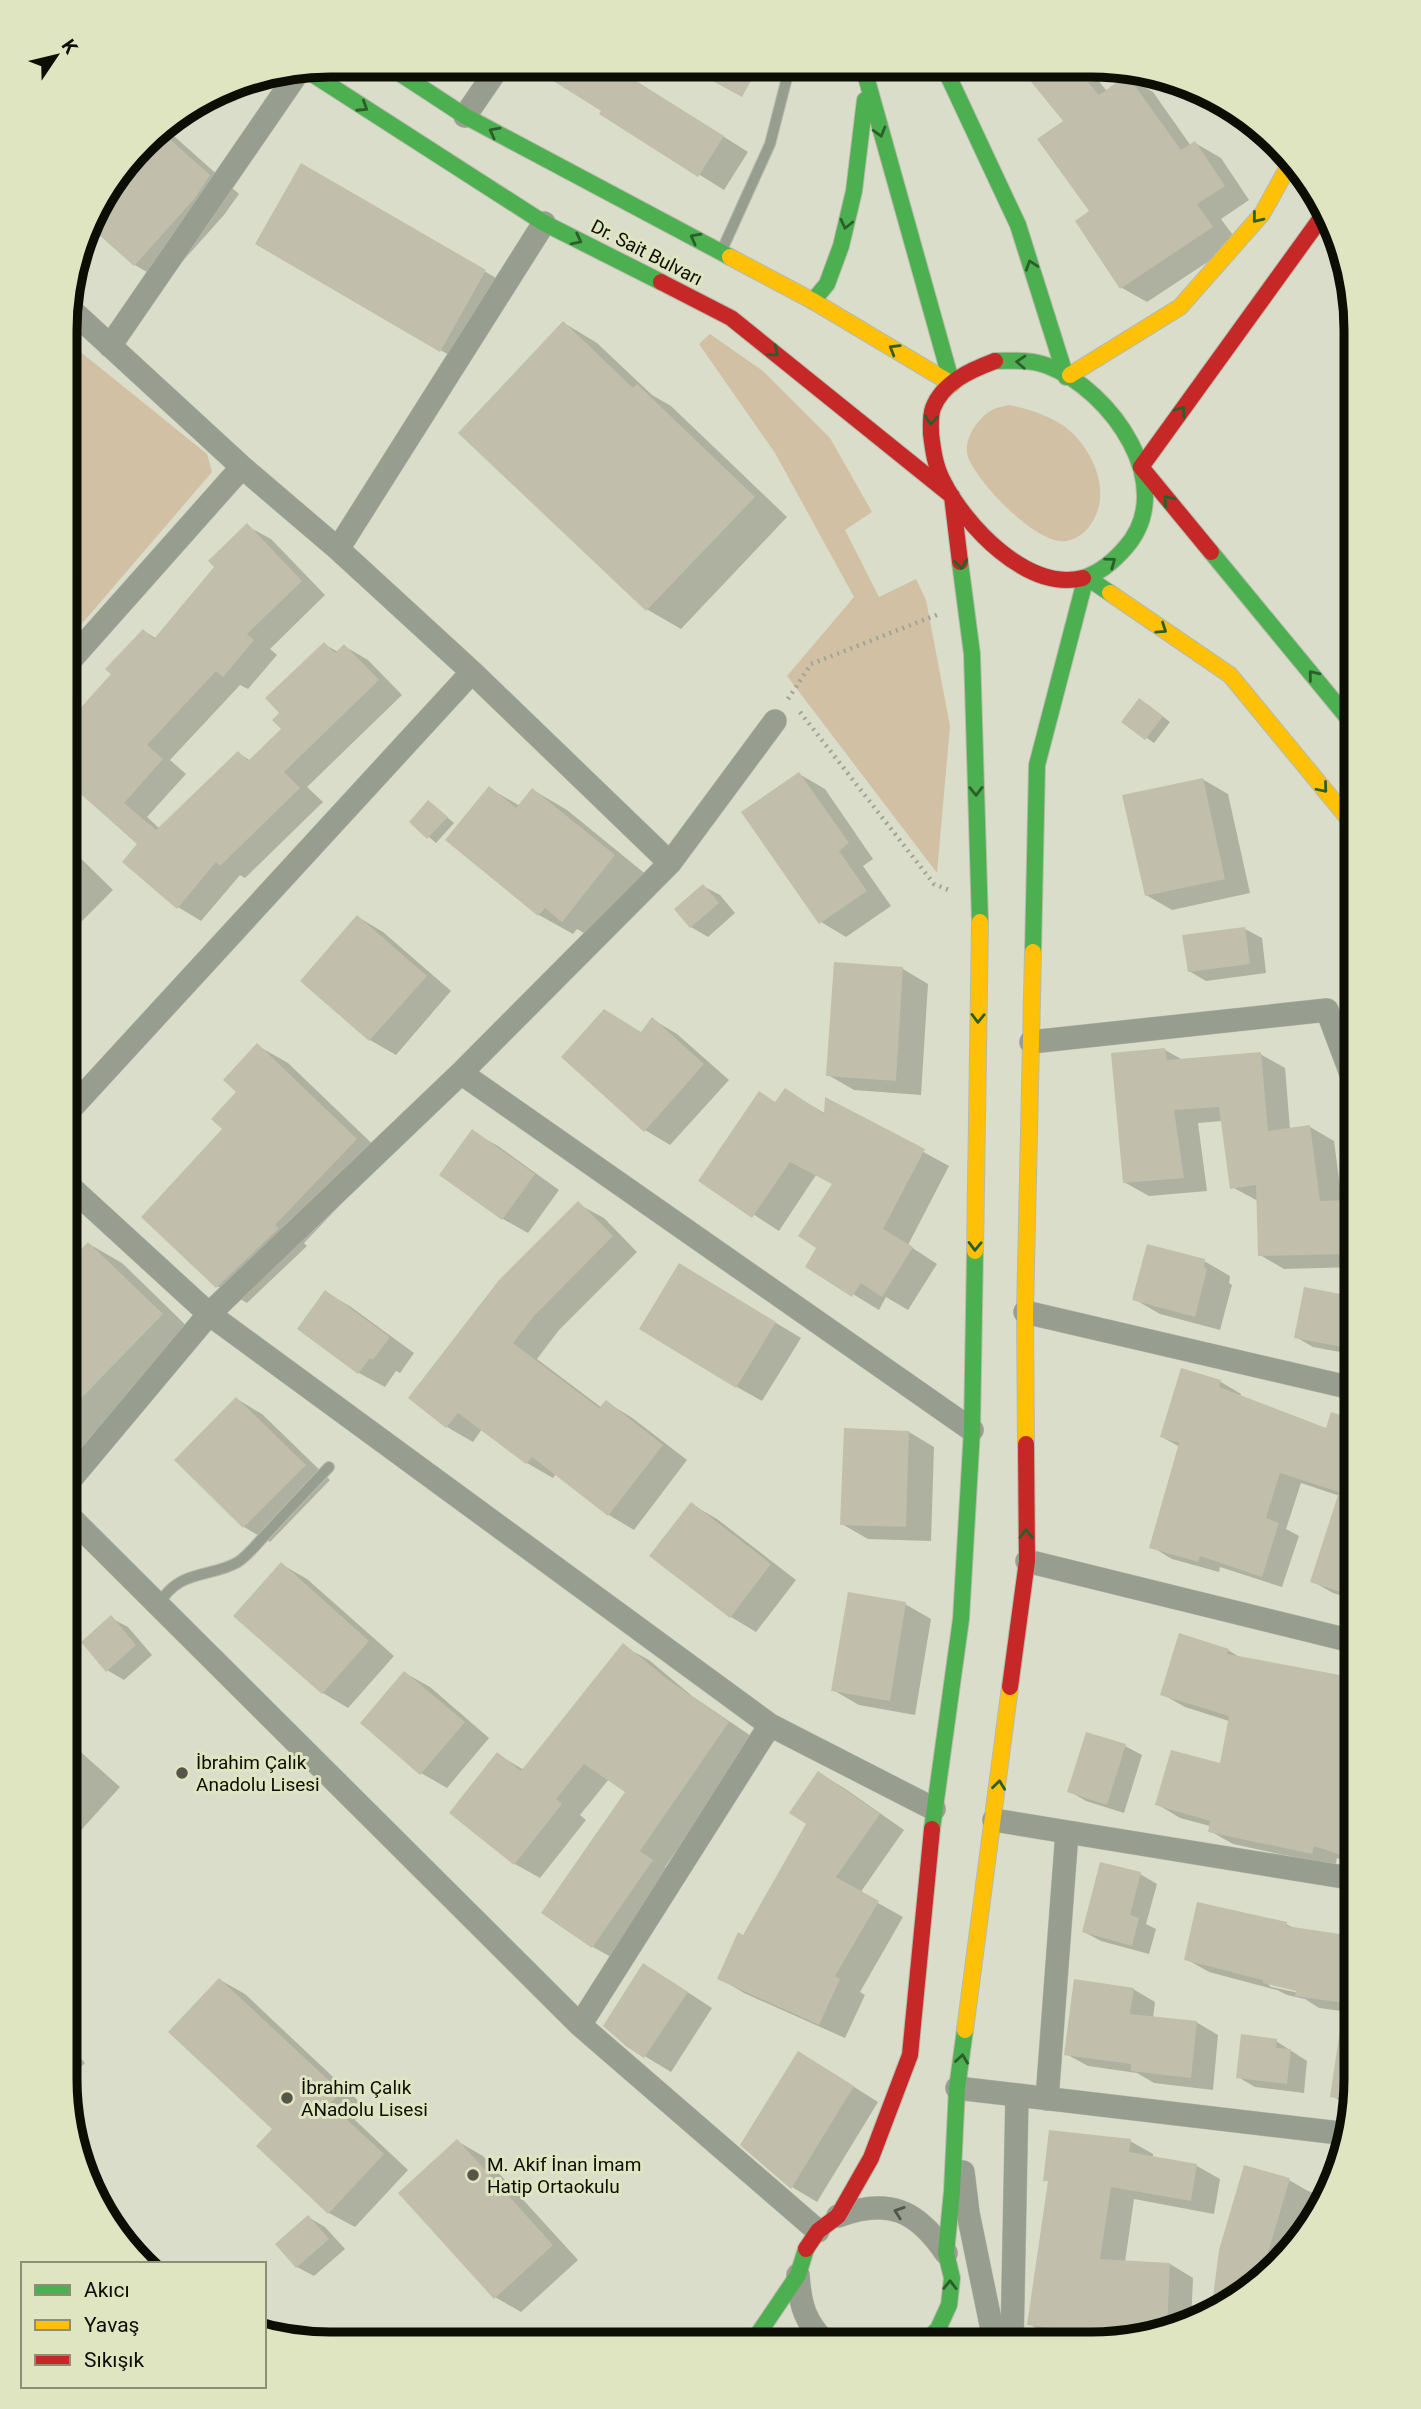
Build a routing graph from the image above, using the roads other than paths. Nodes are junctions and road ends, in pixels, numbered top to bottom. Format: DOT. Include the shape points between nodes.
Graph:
graph roads {
  1 [pos="405,77"];
  2 [pos="492,77"];
  3 [pos="787,77"];
  4 [pos="865,77"];
  5 [pos="949,77"];
  6 [pos="318,78"];
  7 [pos="293,80"];
  8 [pos="866,84"];
  9 [pos="465,116"];
  10 [pos="1287,170"];
  11 [pos="1319,220"];
  12 [pos="544,223"];
  13 [pos="721,252"];
  14 [pos="813,301"];
  15 [pos="78,316"];
  16 [pos="110,346"];
  17 [pos="1066,377"];
  18 [pos="952,384"];
  19 [pos="242,467"];
  20 [pos="1141,467"];
  21 [pos="952,496"];
  22 [pos="338,549"];
  23 [pos="1086,577"];
  24 [pos="77,652"];
  25 [pos="472,672"];
  26 [pos="1344,713"];
  27 [pos="775,721"];
  28 [pos="1344,813"];
  29 [pos="670,863"];
  30 [pos="1031,1042"];
  31 [pos="1344,1055"];
  32 [pos="460,1073"];
  33 [pos="77,1102"];
  34 [pos="77,1193"];
  35 [pos="1025,1311"];
  36 [pos="209,1314"];
  37 [pos="1344,1386"];
  38 [pos="972,1430"];
  39 [pos="329,1467"];
  40 [pos="77,1472"];
  41 [pos="77,1524"];
  42 [pos="1027,1562"];
  43 [pos="159,1605"];
  44 [pos="1344,1639"];
  45 [pos="770,1725"];
  46 [pos="934,1809"];
  47 [pos="994,1820"];
  48 [pos="1067,1832"];
  49 [pos="1344,1877"];
  50 [pos="580,2025"];
  51 [pos="957,2088"];
  52 [pos="1017,2095"];
  53 [pos="1047,2099"];
  54 [pos="956,2119"];
  55 [pos="1338,2133"];
  56 [pos="838,2216"];
  57 [pos="818,2231"];
  58 [pos="946,2253"];
  59 [pos="798,2276"];
  60 [pos="760,2332"];
  61 [pos="817,2332"];
  62 [pos="935,2332"];
  63 [pos="993,2332"];
  64 [pos="1012,2332"];
  1 -- 9 [label="main road, Dr. Sait Bulvarı"];
  2 -- 9 [label="street"];
  3 -- 13 [label="lane" via="770,144"];
  4 -- 8 [label="main road"];
  17 -- 5 [label="main road, one-way" via="1018,225"];
  6 -- 12 [label="main road, Dr. Sait Bulvarı, one-way"];
  7 -- 16 [label="street"];
  8 -- 14 [label="main road, one-way" via="854,191 841,246 827,284"];
  8 -- 18 [label="main road, one-way"];
  13 -- 9 [label="main road, Dr. Sait Bulvarı, one-way"];
  10 -- 17 [label="main road, one-way" via="1262,214 1180,307"];
  20 -- 11 [label="main road, one-way"];
  12 -- 21 [label="main road, Dr. Sait Bulvarı, one-way" via="731,318"];
  12 -- 22 [label="street"];
  13 -- 14 [label="main road, Dr. Sait Bulvarı"];
  18 -- 14 [label="main road, Dr. Sait Bulvarı, one-way"];
  15 -- 16 [label="street"];
  16 -- 19 [label="street"];
  17 -- 18 [label="main road, one-way" via="1027,361 995,361 968,371"];
  17 -- 20 [label="main road" via="1099,402 1120,426"];
  18 -- 21 [label="main road, one-way" via="932,409 930,438"];
  19 -- 22 [label="street"];
  19 -- 24 [label="street"];
  23 -- 20 [label="main road, one-way" via="1124,552 1141,528 1146,506"];
  26 -- 20 [label="main road, one-way"];
  21 -- 23 [label="main road" via="981,535 1008,557 1067,581"];
  21 -- 38 [label="main road, one-way" via="972,654 979,903"];
  22 -- 25 [label="street"];
  23 -- 28 [label="main road, one-way" via="1230,675"];
  23 -- 30 [label="main road" via="1037,765"];
  25 -- 29 [label="street"];
  25 -- 33 [label="street"];
  27 -- 29 [label="street"];
  29 -- 32 [label="street"];
  30 -- 31 [label="street" via="1327,1010"];
  30 -- 35 [label="main road"];
  32 -- 36 [label="street"];
  32 -- 38 [label="street"];
  34 -- 36 [label="street"];
  35 -- 37 [label="street"];
  42 -- 35 [label="main road, one-way"];
  36 -- 40 [label="street"];
  36 -- 45 [label="street"];
  38 -- 46 [label="main road" via="961,1619"];
  39 -- 43 [label="lane" via="243,1558 184,1580"];
  41 -- 43 [label="street"];
  42 -- 44 [label="street"];
  47 -- 42 [label="main road, one-way"];
  43 -- 50 [label="street"];
  45 -- 46 [label="street"];
  45 -- 50 [label="street"];
  46 -- 56 [label="main road" via="910,2055 871,2158"];
  47 -- 48 [label="street"];
  51 -- 47 [label="main road, one-way"];
  48 -- 49 [label="street"];
  48 -- 53 [label="street"];
  50 -- 57 [label="street"];
  51 -- 52 [label="street"];
  51 -- 54 [label="main road"];
  52 -- 53 [label="street"];
  52 -- 64 [label="street"];
  53 -- 55 [label="street"];
  54 -- 58 [label="main road"];
  54 -- 63 [label="street" via="968,2213"];
  56 -- 57 [label="main road"];
  58 -- 56 [label="street, one-way" via="931,2231 909,2215 886,2207 861,2208"];
  57 -- 59 [label="main road" via="804,2252"];
  62 -- 58 [label="main road, one-way" via="949,2305 952,2278"];
  59 -- 60 [label="main road"];
  59 -- 61 [label="street" via="799,2300"];
}
